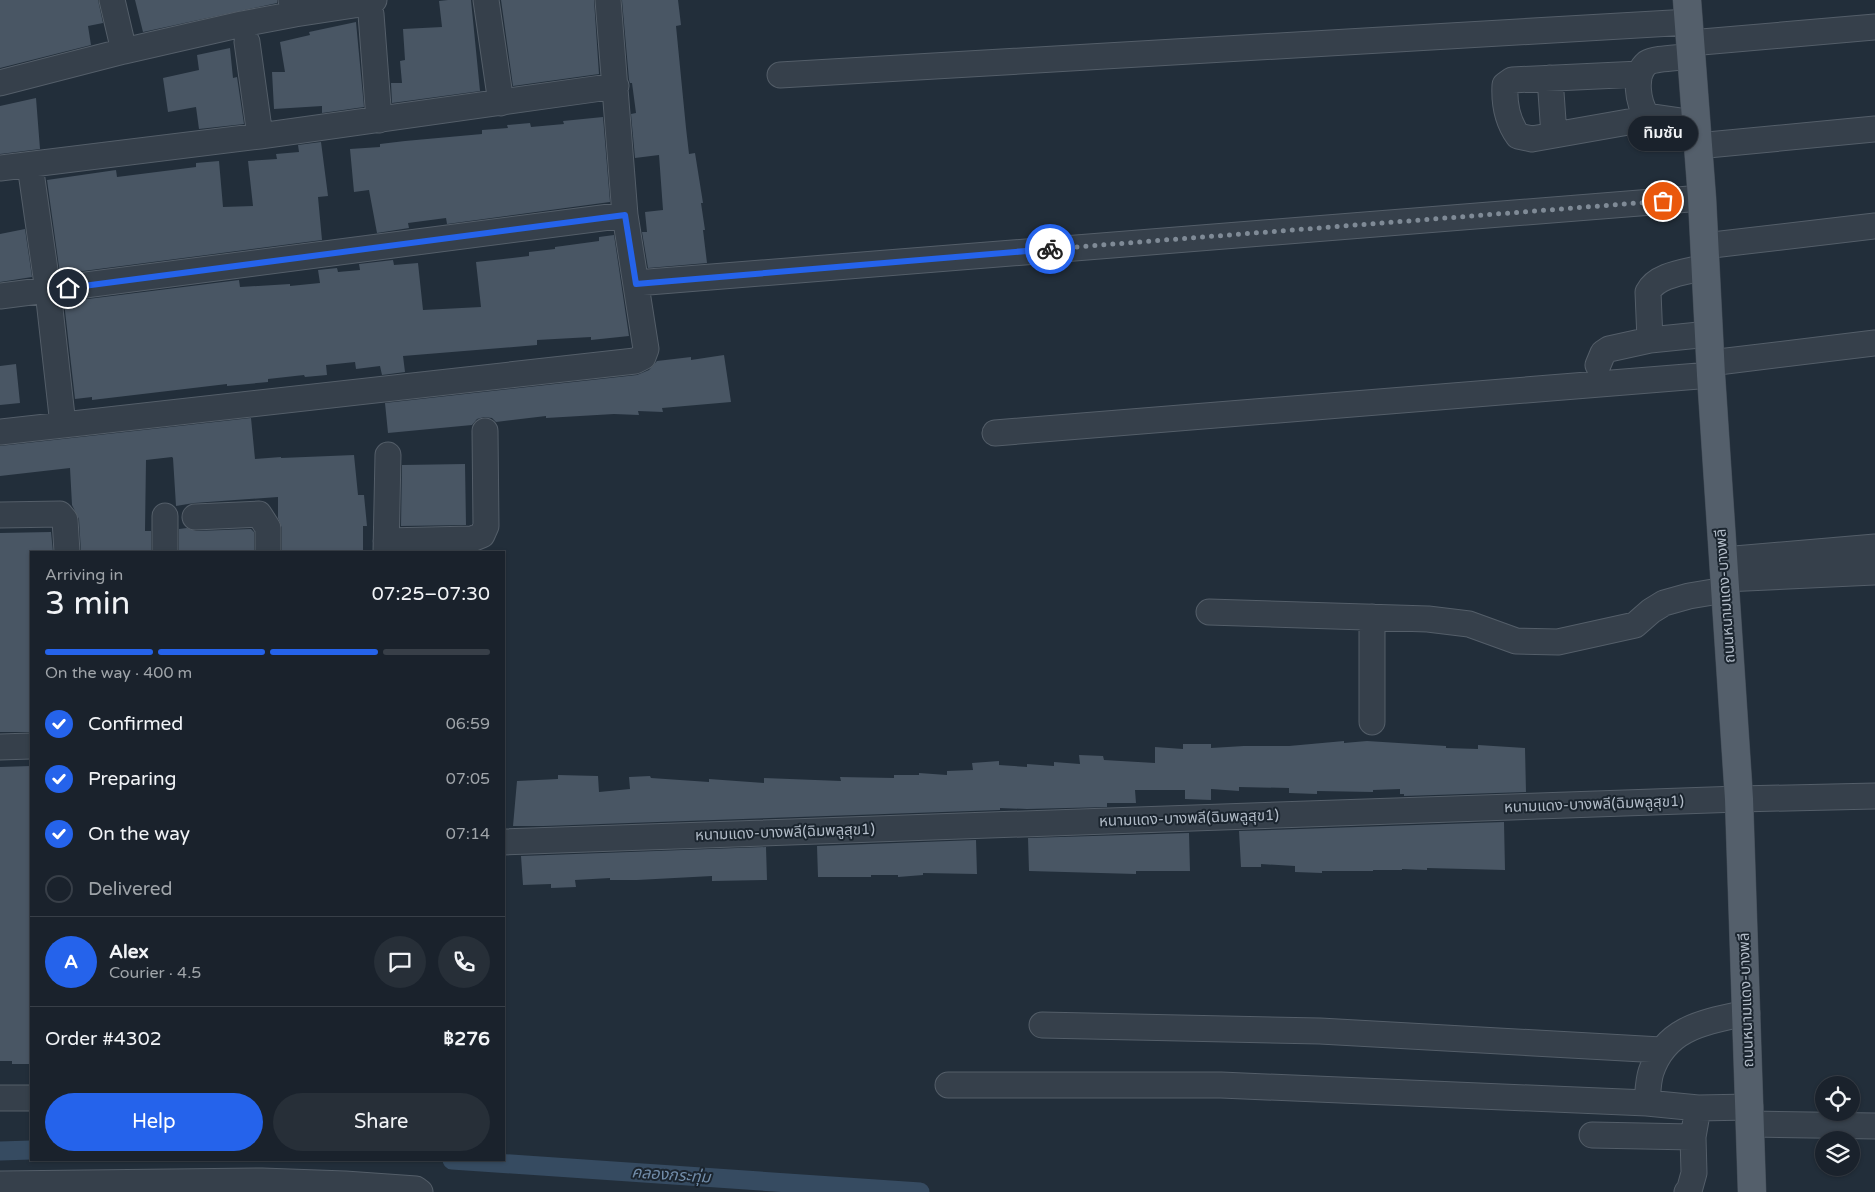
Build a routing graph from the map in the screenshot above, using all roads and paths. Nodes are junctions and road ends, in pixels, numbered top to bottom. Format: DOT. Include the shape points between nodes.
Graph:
graph roads {
  1 [pos="112,0"];
  2 [pos="486,0"];
  3 [pos="608,0"];
  4 [pos="293,7"];
  5 [pos="372,7"];
  6 [pos="1875,27"];
  7 [pos="1689,30"];
  8 [pos="246,42"];
  9 [pos="124,51"];
  10 [pos="1640,74"];
  11 [pos="780,75"];
  12 [pos="1550,78"];
  13 [pos="0,83"];
  14 [pos="616,86"];
  15 [pos="501,103"];
  16 [pos="1651,118"];
  17 [pos="379,120"];
  18 [pos="1875,129"];
  19 [pos="1554,135"];
  20 [pos="1696,135"];
  21 [pos="260,136"];
  22 [pos="30,165"];
  23 [pos="0,168"];
  24 [pos="1702,198"];
  25 [pos="625,215"];
  26 [pos="1875,226"];
  27 [pos="1704,257"];
  28 [pos="636,284"];
  29 [pos="48,291"];
  30 [pos="0,296"];
  31 [pos="1709,334"];
  32 [pos="1650,340"];
  33 [pos="1875,343"];
  34 [pos="1598,365"];
  35 [pos="1711,369"];
  36 [pos="63,425"];
  37 [pos="485,431"];
  38 [pos="0,432"];
  39 [pos="995,433"];
  40 [pos="388,455"];
  41 [pos="0,515"];
  42 [pos="165,516"];
  43 [pos="195,516"];
  44 [pos="386,547"];
  45 [pos="1875,547"];
  46 [pos="67,551"];
  47 [pos="165,551"];
  48 [pos="268,551"];
  49 [pos="1875,572"];
  50 [pos="1724,576"];
  51 [pos="1209,612"];
  52 [pos="1372,617"];
  53 [pos="1372,722"];
  54 [pos="30,746"];
  55 [pos="0,747"];
  56 [pos="1875,796"];
  57 [pos="1739,799"];
  58 [pos="505,842"];
  59 [pos="1747,1013"];
  60 [pos="1042,1025"];
  61 [pos="1661,1050"];
  62 [pos="948,1085"];
  63 [pos="0,1098"];
  64 [pos="30,1098"];
  65 [pos="1647,1103"];
  66 [pos="1698,1108"];
  67 [pos="1751,1116"];
  68 [pos="1875,1126"];
  69 [pos="1592,1135"];
  70 [pos="1693,1137"];
  71 [pos="263,1169"];
  72 [pos="0,1184"];
  73 [pos="420,1192"];
  74 [pos="1687,1192"];
  75 [pos="1752,1192"];
  1 -- 9 [label="street"];
  2 -- 15 [label="street"];
  3 -- 14 [label="street"];
  4 -- 5 [label="street"];
  4 -- 9 [label="street" via="242,24"];
  5 -- 17 [label="street"];
  6 -- 7 [label="street"];
  7 -- 10 [label="street" via="1656,60 1648,63"];
  7 -- 11 [label="street"];
  7 -- 20 [label="main road, ถนนหนามแดง-บางพลี"];
  8 -- 21 [label="street"];
  9 -- 13 [label="street"];
  10 -- 12 [label="street"];
  10 -- 16 [label="street" via="1642,107"];
  12 -- 19 [label="street"];
  12 -- 19 [label="street" via="1512,80 1505,85 1504,98 1512,128 1518,136 1532,140"];
  14 -- 15 [label="street"];
  14 -- 25 [label="street"];
  15 -- 17 [label="street"];
  16 -- 19 [label="street"];
  16 -- 20 [label="street"];
  17 -- 21 [label="street"];
  18 -- 20 [label="street"];
  20 -- 24 [label="main road, ถนนหนามแดง-บางพลี"];
  21 -- 22 [label="street"];
  22 -- 23 [label="street"];
  22 -- 29 [label="street"];
  24 -- 27 [label="main road, ถนนหนามแดง-บางพลี"];
  24 -- 28 [label="street"];
  25 -- 28 [label="street"];
  25 -- 29 [label="street"];
  26 -- 27 [label="street"];
  27 -- 31 [label="main road, ถนนหนามแดง-บางพลี"];
  27 -- 32 [label="street" via="1651,285 1648,292"];
  28 -- 36 [label="street" via="646,349 643,356 635,361"];
  29 -- 30 [label="street"];
  29 -- 36 [label="street"];
  31 -- 32 [label="street"];
  31 -- 35 [label="main road, ถนนหนามแดง-บางพลี"];
  32 -- 34 [label="street" via="1610,349 1603,353"];
  33 -- 35 [label="street"];
  35 -- 39 [label="street"];
  35 -- 50 [label="main road, ถนนหนามแดง-บางพลี"];
  36 -- 38 [label="street"];
  37 -- 44 [label="street" via="486,526 482,535 472,539"];
  40 -- 44 [label="street"];
  41 -- 46 [label="street" via="60,514 66,520"];
  42 -- 47 [label="street"];
  43 -- 48 [label="street" via="259,514 268,528"];
  45 -- 50 [label="street"];
  49 -- 50 [label="street"];
  50 -- 52 [label="street" via="1689,596 1664,603 1635,625 1558,642 1516,641 1469,624"];
  50 -- 57 [label="main road, ถนนหนามแดง-บางพลี"];
  51 -- 52 [label="street"];
  52 -- 53 [label="street"];
  54 -- 55 [label="street"];
  56 -- 57 [label="street, หนามแดง-บางพลี(ฉิมพลูสุข1)"];
  57 -- 58 [label="street, หนามแดง-บางพลี(ฉิมพลูสุข1)"];
  57 -- 59 [label="main road, ถนนหนามแดง-บางพลี"];
  59 -- 61 [label="street" via="1700,1023 1677,1035"];
  59 -- 67 [label="main road, ถนนหนามแดง-บางพลี"];
  60 -- 61 [label="street" via="1320,1031"];
  61 -- 65 [label="street" via="1650,1074"];
  62 -- 65 [label="street" via="1222,1085"];
  63 -- 64 [label="street"];
  65 -- 66 [label="street"];
  66 -- 67 [label="street"];
  66 -- 70 [label="street"];
  67 -- 68 [label="street"];
  67 -- 75 [label="main road, ถนนหนามแดง-บางพลี"];
  69 -- 70 [label="street"];
  70 -- 74 [label="street" via="1694,1173"];
  71 -- 72 [label="street"];
  71 -- 73 [label="street" via="345,1184 416,1189"];
}
